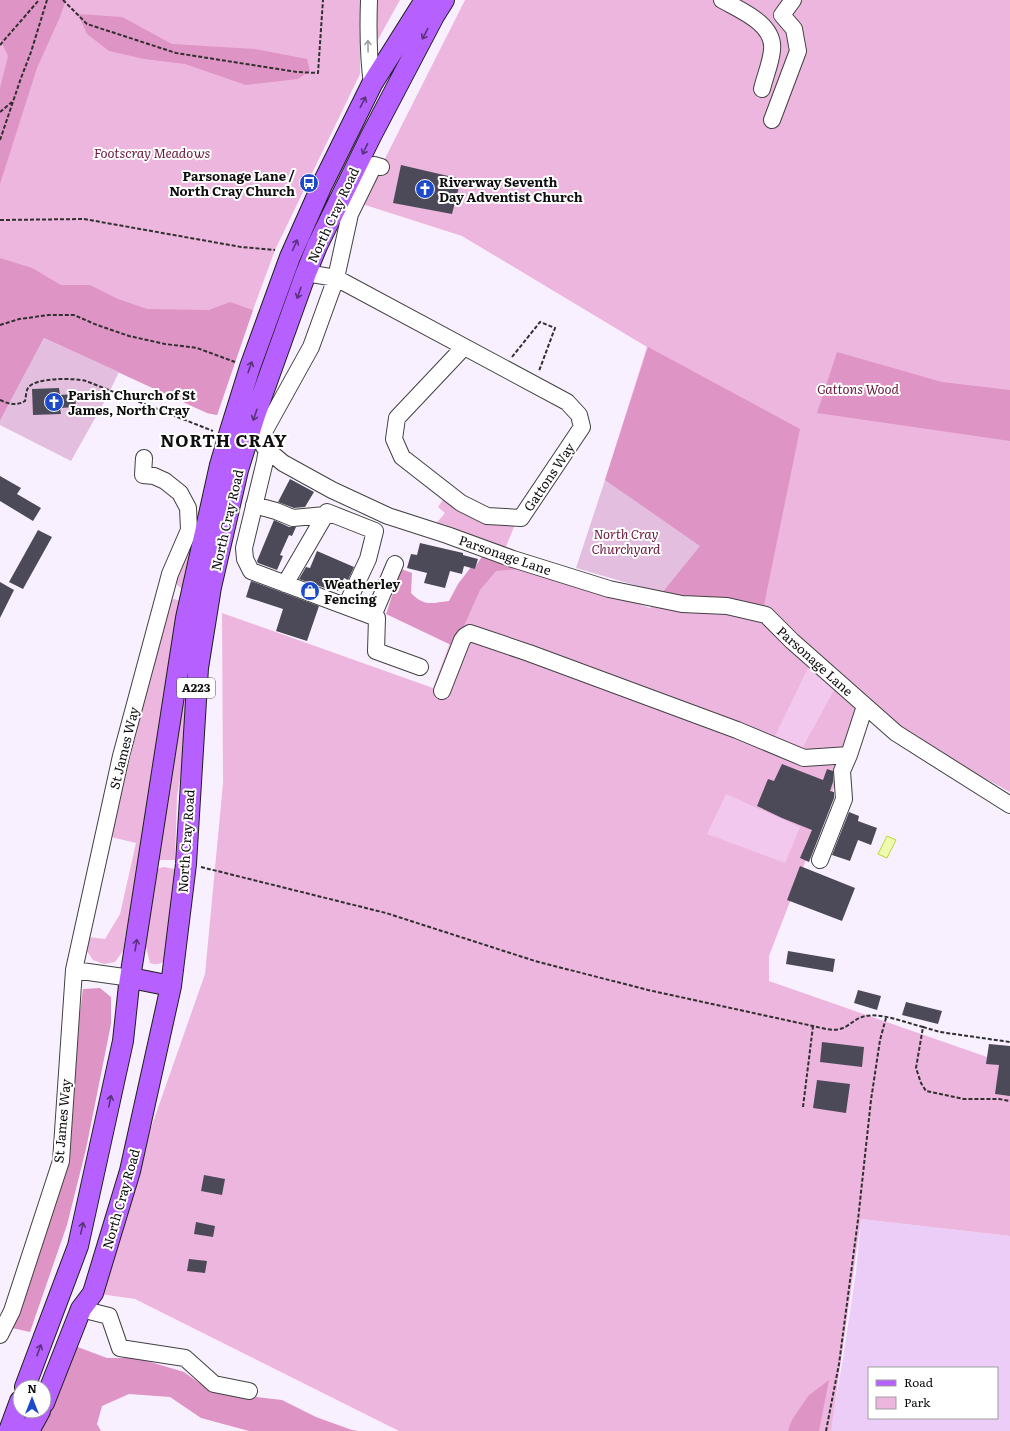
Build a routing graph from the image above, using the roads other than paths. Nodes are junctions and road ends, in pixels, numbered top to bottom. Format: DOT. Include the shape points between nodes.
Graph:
graph roads {
  1 [pos="369,0"];
  2 [pos="426,0"];
  3 [pos="444,0"];
  4 [pos="722,0"];
  5 [pos="793,0"];
  6 [pos="372,84"];
  7 [pos="762,89"];
  8 [pos="772,120"];
  9 [pos="381,167"];
  10 [pos="306,273"];
  11 [pos="336,278"];
  12 [pos="464,347"];
  13 [pos="267,448"];
  14 [pos="144,458"];
  15 [pos="254,505"];
  16 [pos="325,515"];
  17 [pos="395,564"];
  18 [pos="285,584"];
  19 [pos="346,606"];
  20 [pos="373,616"];
  21 [pos="420,667"];
  22 [pos="442,691"];
  23 [pos="865,706"];
  24 [pos="849,755"];
  25 [pos="1010,805"];
  26 [pos="820,860"];
  27 [pos="74,970"];
  28 [pos="131,978"];
  29 [pos="171,986"];
  30 [pos="6,1309"];
  31 [pos="81,1309"];
  32 [pos="0,1335"];
  33 [pos="28,1379"];
  34 [pos="52,1383"];
  35 [pos="249,1391"];
  36 [pos="13,1419"];
  37 [pos="36,1419"];
  38 [pos="9,1431"];
  39 [pos="29,1431"];
  6 -- 1 [label="street, one-way" via="368,56"];
  2 -- 6 [label="main road, North Cray Road / A223"];
  3 -- 10 [label="main road, North Cray Road / A223, one-way" via="371,136"];
  4 -- 7 [label="street" via="758,20 770,36 772,49"];
  5 -- 8 [label="street" via="782,16 794,29 798,52"];
  28 -- 6 [label="main road, North Cray Road / A223, one-way" via="186,618 220,465 250,367 290,257"];
  9 -- 11 [label="street" via="374,165 350,214"];
  10 -- 11 [label="street, Gattons Way"];
  10 -- 29 [label="main road, North Cray Road / A223, one-way" via="238,470 211,588 198,668 186,864"];
  11 -- 12 [label="street, Gattons Way"];
  11 -- 13 [label="street" via="311,347 265,430 264,447"];
  12 -- 12 [label="street, Gattons Way" via="397,418 394,439 402,457 461,504 487,516 521,518 582,427 578,415 567,402"];
  13 -- 15 [label="street"];
  13 -- 23 [label="street, Parsonage Lane" via="295,470 388,516 513,559 609,589 682,604 727,606 766,615"];
  14 -- 27 [label="street, St James Way" via="138,475 154,476 180,493 188,508 189,530 170,574 121,756"];
  15 -- 16 [label="street" via="293,518"];
  15 -- 18 [label="street" via="244,548 245,559 251,572"];
  16 -- 18 [label="street"];
  16 -- 19 [label="street" via="327,512 375,532 368,559"];
  17 -- 20 [label="street"];
  18 -- 19 [label="street"];
  19 -- 20 [label="street"];
  20 -- 21 [label="street" via="377,618 376,650"];
  22 -- 24 [label="street" via="462,640 470,633 736,730 804,758"];
  23 -- 24 [label="street"];
  23 -- 25 [label="street, Parsonage Lane" via="896,733"];
  24 -- 26 [label="street" via="842,771 844,799"];
  27 -- 28 [label="street"];
  27 -- 30 [label="street, St James Way" via="61,1161"];
  28 -- 29 [label="main road"];
  33 -- 28 [label="main road, North Cray Road / A223, one-way" via="78,1246 123,1042"];
  29 -- 31 [label="main road, North Cray Road / A223" via="130,1171 93,1293"];
  30 -- 32 [label="street, St James Way"];
  31 -- 34 [label="main road, North Cray Road / A223"];
  31 -- 35 [label="street" via="109,1316 120,1348 185,1358 214,1384"];
  36 -- 38 [label="main road"];
  37 -- 39 [label="main road"];
}
